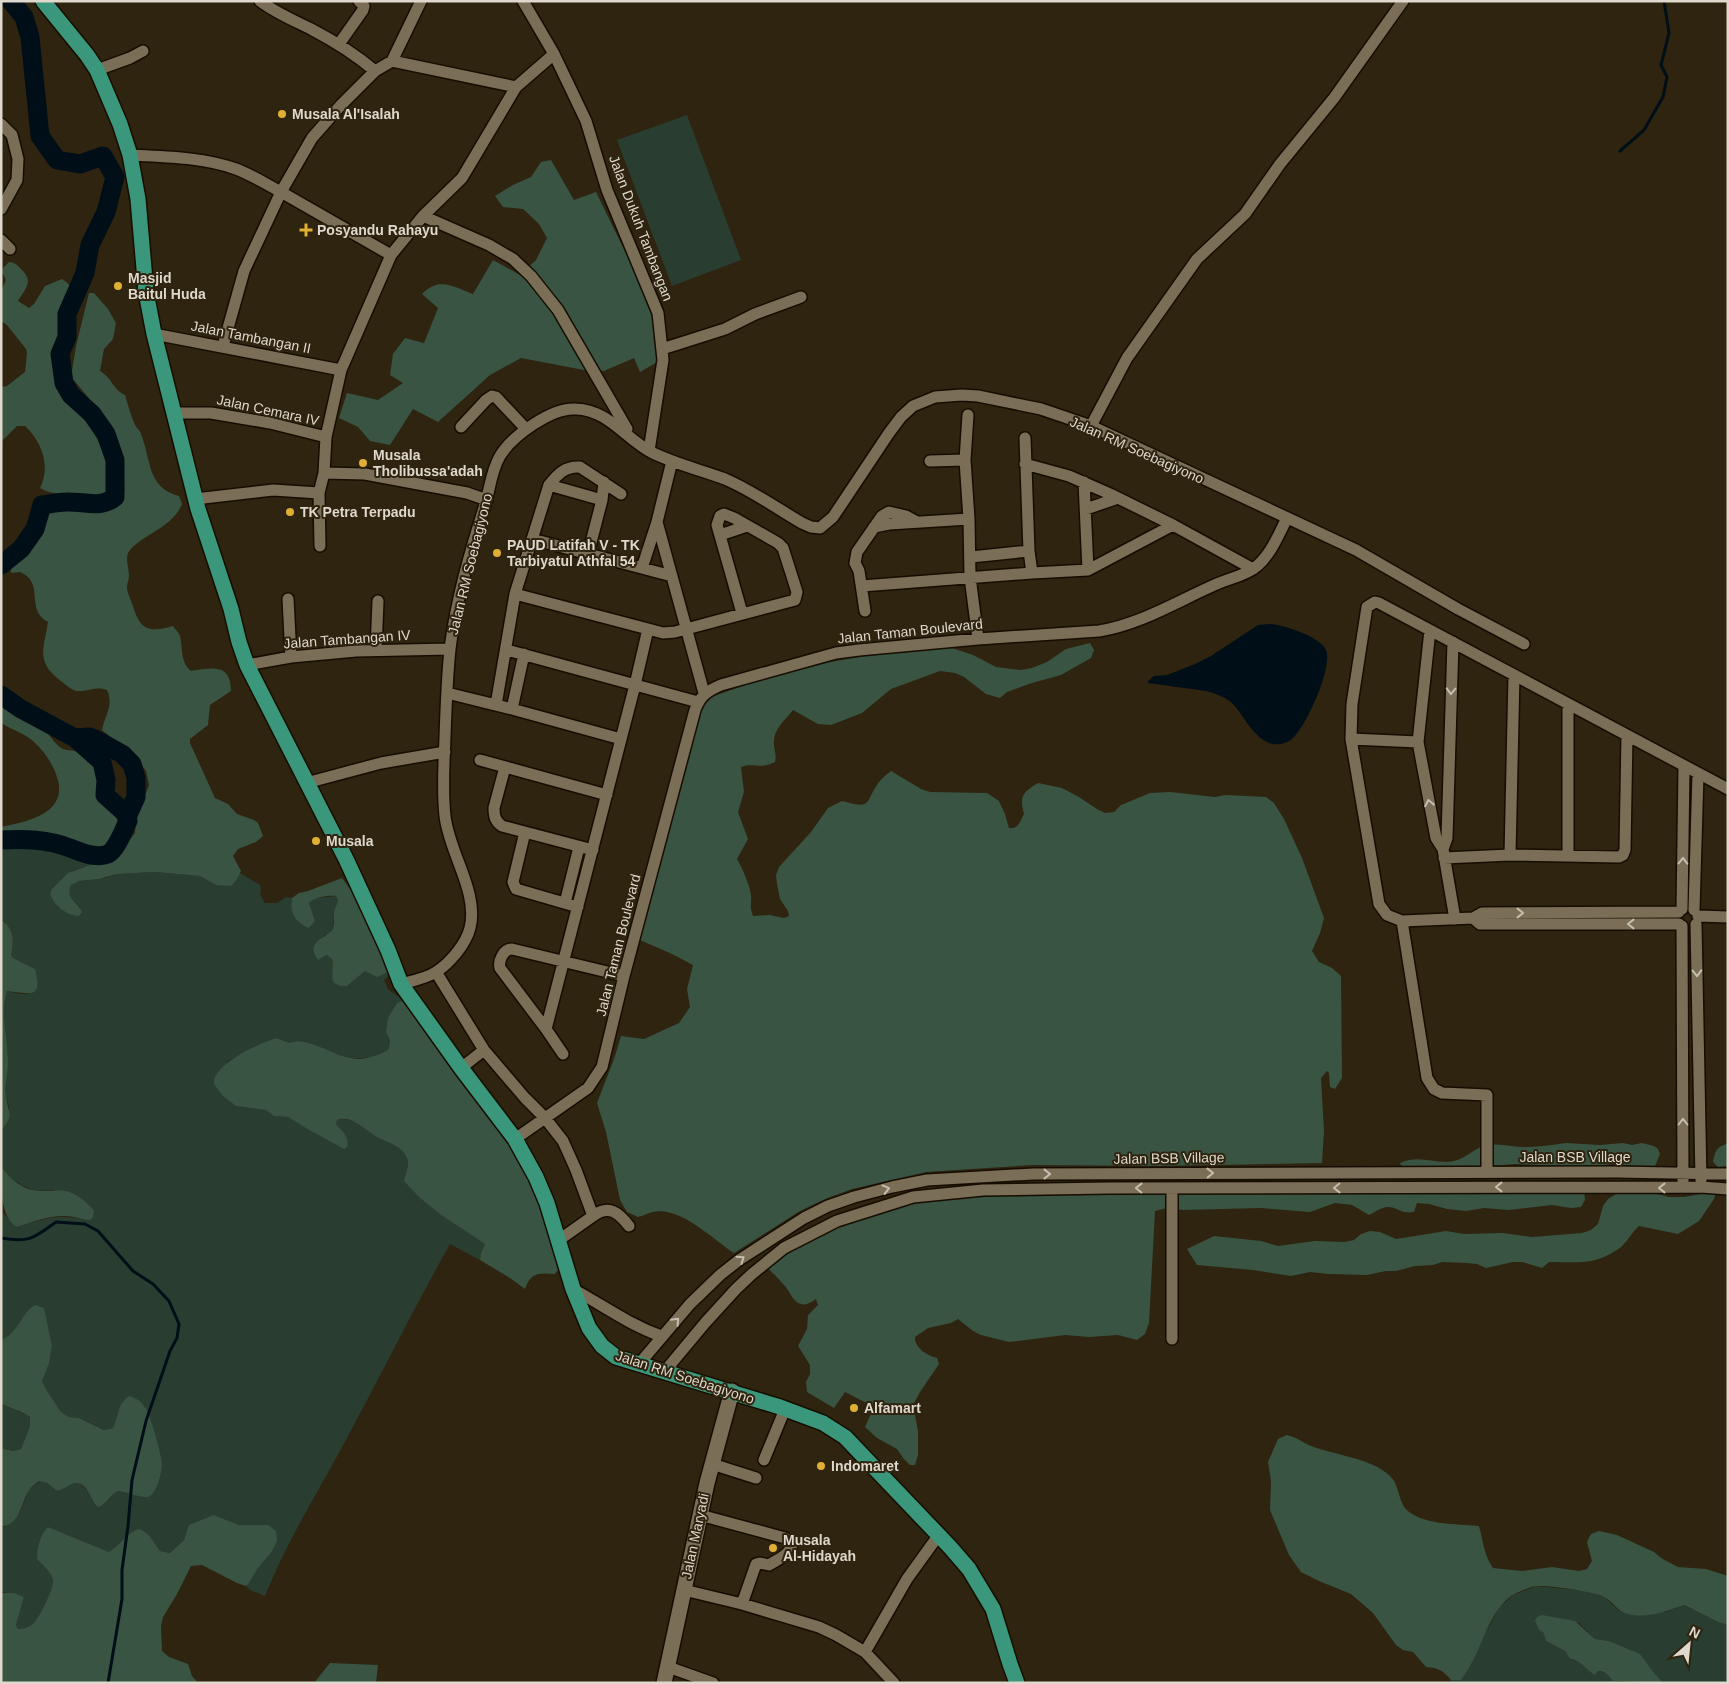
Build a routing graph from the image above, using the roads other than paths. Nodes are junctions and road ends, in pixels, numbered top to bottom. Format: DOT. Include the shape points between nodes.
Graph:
graph roads {
  1 [pos="43,1"];
  2 [pos="260,1"];
  3 [pos="358,1"];
  4 [pos="421,1"];
  5 [pos="523,1"];
  6 [pos="1402,1"];
  7 [pos="339,44"];
  8 [pos="143,51"];
  9 [pos="554,54"];
  10 [pos="392,61"];
  11 [pos="97,70"];
  12 [pos="375,70"];
  13 [pos="516,87"];
  14 [pos="1,124"];
  15 [pos="130,155"];
  16 [pos="281,192"];
  17 [pos="1,208"];
  18 [pos="423,216"];
  19 [pos="1,240"];
  20 [pos="10,249"];
  21 [pos="391,255"];
  22 [pos="801,297"];
  23 [pos="154,334"];
  24 [pos="223,346"];
  25 [pos="662,349"];
  26 [pos="341,370"];
  27 [pos="175,413"];
  28 [pos="968,415"];
  29 [pos="1091,426"];
  30 [pos="461,427"];
  31 [pos="526,429"];
  32 [pos="326,437"];
  33 [pos="632,438"];
  34 [pos="1025,438"];
  35 [pos="649,451"];
  36 [pos="965,460"];
  37 [pos="672,461"];
  38 [pos="930,461"];
  39 [pos="1025,464"];
  40 [pos="324,473"];
  41 [pos="604,482"];
  42 [pos="1084,482"];
  43 [pos="549,486"];
  44 [pos="319,492"];
  45 [pos="621,494"];
  46 [pos="1118,498"];
  47 [pos="195,499"];
  48 [pos="487,500"];
  49 [pos="602,500"];
  50 [pos="1086,509"];
  51 [pos="1287,518"];
  52 [pos="969,519"];
  53 [pos="656,522"];
  54 [pos="1173,525"];
  55 [pos="747,526"];
  56 [pos="720,535"];
  57 [pos="532,539"];
  58 [pos="320,546"];
  59 [pos="1029,551"];
  60 [pos="588,554"];
  61 [pos="971,557"];
  62 [pos="642,568"];
  63 [pos="1253,569"];
  64 [pos="1088,570"];
  65 [pos="1032,573"];
  66 [pos="672,576"];
  67 [pos="970,577"];
  68 [pos="862,586"];
  69 [pos="515,594"];
  70 [pos="288,599"];
  71 [pos="378,601"];
  72 [pos="865,611"];
  73 [pos="742,613"];
  74 [pos="648,629"];
  75 [pos="687,629"];
  76 [pos="1430,630"];
  77 [pos="978,639"];
  78 [pos="1453,642"];
  79 [pos="1524,644"];
  80 [pos="450,649"];
  81 [pos="376,650"];
  82 [pos="507,650"];
  83 [pos="524,654"];
  84 [pos="291,657"];
  85 [pos="247,665"];
  86 [pos="1514,675"];
  87 [pos="635,685"];
  88 [pos="447,693"];
  89 [pos="701,698"];
  90 [pos="1568,704"];
  91 [pos="496,705"];
  92 [pos="512,709"];
  93 [pos="1627,735"];
  94 [pos="621,739"];
  95 [pos="1351,739"];
  96 [pos="1418,742"];
  97 [pos="445,752"];
  98 [pos="480,760"];
  99 [pos="505,767"];
  100 [pos="1684,767"];
  101 [pos="1698,774"];
  102 [pos="306,783"];
  103 [pos="1728,789"];
  104 [pos="607,795"];
  105 [pos="525,832"];
  106 [pos="579,846"];
  107 [pos="593,850"];
  108 [pos="1443,854"];
  109 [pos="1510,855"];
  110 [pos="1568,856"];
  111 [pos="565,903"];
  112 [pos="578,907"];
  113 [pos="1728,917"];
  114 [pos="1687,918"];
  115 [pos="1455,919"];
  116 [pos="1402,921"];
  117 [pos="564,961"];
  118 [pos="436,972"];
  119 [pos="624,976"];
  120 [pos="402,984"];
  121 [pos="546,1029"];
  122 [pos="484,1050"];
  123 [pos="563,1054"];
  124 [pos="461,1068"];
  125 [pos="545,1118"];
  126 [pos="515,1139"];
  127 [pos="1700,1147"];
  128 [pos="1683,1148"];
  129 [pos="1487,1172"];
  130 [pos="1683,1174"];
  131 [pos="1700,1174"];
  132 [pos="1728,1174"];
  133 [pos="1701,1187"];
  134 [pos="1684,1188"];
  135 [pos="1172,1189"];
  136 [pos="1728,1189"];
  137 [pos="593,1216"];
  138 [pos="629,1226"];
  139 [pos="559,1240"];
  140 [pos="573,1288"];
  141 [pos="661,1336"];
  142 [pos="1172,1338"];
  143 [pos="638,1364"];
  144 [pos="664,1371"];
  145 [pos="732,1391"];
  146 [pos="785,1409"];
  147 [pos="764,1460"];
  148 [pos="712,1464"];
  149 [pos="756,1478"];
  150 [pos="700,1515"];
  151 [pos="938,1536"];
  152 [pos="684,1590"];
  153 [pos="742,1604"];
  154 [pos="865,1652"];
  155 [pos="668,1667"];
  156 [pos="664,1683"];
  157 [pos="713,1683"];
  158 [pos="894,1683"];
  159 [pos="1018,1683"];
  1 -- 11 [label="main road, Jalan RM Soebagiyono"];
  2 -- 7 [label="street"];
  3 -- 7 [label="street" via="364,6 363,10"];
  4 -- 10 [label="street"];
  5 -- 9 [label="street, Jalan Dukuh Tambangan"];
  6 -- 29 [label="street" via="1334,98 1280,164 1245,214 1197,259 1127,358"];
  7 -- 12 [label="street"];
  8 -- 11 [label="street"];
  9 -- 13 [label="street"];
  9 -- 25 [label="street, Jalan Dukuh Tambangan" via="586,121 607,190 655,304"];
  10 -- 12 [label="street"];
  10 -- 13 [label="street"];
  11 -- 15 [label="main road, Jalan RM Soebagiyono"];
  12 -- 16 [label="street" via="312,138"];
  13 -- 18 [label="street" via="462,178"];
  14 -- 17 [label="street" via="12,136 18,159 17,180"];
  15 -- 16 [label="street" via="208,162 236,169"];
  15 -- 23 [label="main road, Jalan RM Soebagiyono"];
  16 -- 21 [label="street"];
  16 -- 24 [label="street" via="244,271"];
  18 -- 21 [label="street"];
  18 -- 33 [label="street" via="489,244 513,259 531,276 558,310"];
  19 -- 20 [label="street"];
  21 -- 26 [label="street"];
  22 -- 25 [label="street" via="725,329"];
  23 -- 24 [label="street, Jalan Tambangan II"];
  23 -- 27 [label="main road, Jalan RM Soebagiyono"];
  24 -- 26 [label="street, Jalan Tambangan II"];
  25 -- 35 [label="street, Jalan Dukuh Tambangan"];
  26 -- 32 [label="street"];
  27 -- 32 [label="street, Jalan Cemara IV" via="211,413"];
  27 -- 47 [label="main road, Jalan RM Soebagiyono"];
  28 -- 36 [label="street"];
  29 -- 37 [label="street, Jalan RM Soebagiyono" via="1041,409 978,396 924,400 901,417 833,517 820,528 802,523 724,479"];
  29 -- 51 [label="street, Jalan RM Soebagiyono"];
  30 -- 31 [label="street" via="492,396"];
  31 -- 33 [label="street, Jalan RM Soebagiyono" via="573,408 602,416"];
  31 -- 48 [label="street, Jalan RM Soebagiyono" via="499,456"];
  32 -- 40 [label="street"];
  33 -- 35 [label="street, Jalan RM Soebagiyono"];
  34 -- 39 [label="street"];
  35 -- 37 [label="street, Jalan RM Soebagiyono"];
  36 -- 38 [label="street"];
  36 -- 52 [label="street"];
  37 -- 53 [label="street"];
  39 -- 42 [label="street"];
  39 -- 59 [label="street"];
  40 -- 44 [label="street"];
  40 -- 48 [label="street" via="365,474 467,493"];
  41 -- 43 [label="street" via="580,467 573,467 560,472"];
  41 -- 45 [label="street"];
  41 -- 49 [label="street"];
  42 -- 46 [label="street"];
  42 -- 50 [label="street"];
  43 -- 49 [label="street"];
  43 -- 57 [label="street"];
  44 -- 47 [label="street" via="273,490"];
  44 -- 58 [label="street"];
  46 -- 50 [label="street"];
  46 -- 54 [label="street"];
  47 -- 85 [label="main road, Jalan RM Soebagiyono"];
  48 -- 80 [label="street, Jalan RM Soebagiyono" via="458,599"];
  49 -- 60 [label="street"];
  50 -- 64 [label="street"];
  51 -- 63 [label="street, Jalan Taman Boulevard" via="1269,552"];
  51 -- 79 [label="street, Jalan RM Soebagiyono" via="1356,550"];
  52 -- 61 [label="street"];
  52 -- 68 [label="street" via="874,527 857,552 855,564"];
  53 -- 62 [label="street"];
  53 -- 66 [label="street"];
  54 -- 63 [label="street"];
  54 -- 64 [label="street"];
  55 -- 56 [label="street"];
  55 -- 56 [label="street" via="722,514 717,525"];
  55 -- 73 [label="street" via="783,548 797,598 792,602"];
  56 -- 73 [label="street"];
  57 -- 60 [label="street"];
  57 -- 69 [label="street"];
  59 -- 61 [label="street"];
  59 -- 65 [label="street"];
  60 -- 62 [label="street"];
  61 -- 67 [label="street"];
  62 -- 66 [label="street"];
  63 -- 77 [label="street, Jalan Taman Boulevard" via="1120,627"];
  64 -- 65 [label="street"];
  65 -- 67 [label="street"];
  66 -- 75 [label="street"];
  67 -- 68 [label="street"];
  67 -- 77 [label="street"];
  68 -- 72 [label="street"];
  69 -- 74 [label="street"];
  69 -- 82 [label="street"];
  70 -- 84 [label="street"];
  71 -- 81 [label="street"];
  73 -- 75 [label="street"];
  74 -- 75 [label="street" via="670,633"];
  74 -- 87 [label="street"];
  75 -- 89 [label="street"];
  76 -- 78 [label="street"];
  76 -- 95 [label="street" via="1379,603 1367,608 1352,704"];
  76 -- 96 [label="street"];
  77 -- 89 [label="street, Jalan Taman Boulevard" via="836,654 721,685"];
  78 -- 86 [label="street"];
  78 -- 108 [label="street, one-way" via="1448,838"];
  80 -- 81 [label="street, Jalan Tambangan IV"];
  80 -- 88 [label="street, Jalan RM Soebagiyono"];
  81 -- 84 [label="street, Jalan Tambangan IV"];
  82 -- 83 [label="street"];
  82 -- 91 [label="street"];
  83 -- 87 [label="street"];
  83 -- 92 [label="street"];
  84 -- 85 [label="street, Jalan Tambangan IV"];
  85 -- 102 [label="main road, Jalan RM Soebagiyono"];
  86 -- 90 [label="street"];
  86 -- 109 [label="street"];
  87 -- 89 [label="street"];
  87 -- 94 [label="street"];
  88 -- 91 [label="street"];
  88 -- 97 [label="street, Jalan RM Soebagiyono"];
  89 -- 119 [label="street, Jalan Taman Boulevard"];
  90 -- 93 [label="street"];
  90 -- 110 [label="street"];
  91 -- 92 [label="street"];
  92 -- 94 [label="street"];
  93 -- 100 [label="street"];
  93 -- 110 [label="street" via="1623,855"];
  94 -- 104 [label="street"];
  95 -- 96 [label="street"];
  95 -- 116 [label="street" via="1379,904 1387,915"];
  108 -- 96 [label="street, one-way" via="1436,838"];
  97 -- 102 [label="street" via="381,763"];
  97 -- 118 [label="street, Jalan RM Soebagiyono" via="443,791 447,833 470,896 471,921 460,949"];
  98 -- 99 [label="street"];
  99 -- 104 [label="street"];
  99 -- 105 [label="street" via="494,814 502,826"];
  100 -- 101 [label="street"];
  114 -- 100 [label="street, one-way"];
  101 -- 103 [label="street"];
  101 -- 114 [label="street"];
  102 -- 120 [label="main road, Jalan RM Soebagiyono" via="346,859"];
  104 -- 107 [label="street"];
  105 -- 106 [label="street"];
  105 -- 111 [label="street" via="514,886"];
  106 -- 107 [label="street"];
  106 -- 111 [label="street"];
  107 -- 112 [label="street"];
  108 -- 109 [label="street"];
  108 -- 115 [label="street"];
  109 -- 110 [label="street"];
  111 -- 112 [label="street"];
  112 -- 117 [label="street"];
  113 -- 114 [label="street"];
  114 -- 115 [label="street" via="1482,913 1473,918"];
  114 -- 127 [label="street, one-way"];
  128 -- 114 [label="street, one-way"];
  115 -- 116 [label="street"];
  116 -- 129 [label="street" via="1427,1078 1434,1089 1442,1093 1487,1095"];
  117 -- 119 [label="street"];
  117 -- 121 [label="street"];
  117 -- 121 [label="street" via="508,949 499,965"];
  118 -- 120 [label="street, Jalan RM Soebagiyono"];
  118 -- 122 [label="street"];
  119 -- 125 [label="street, Jalan Taman Boulevard" via="602,1067 588,1088"];
  120 -- 124 [label="main road, Jalan RM Soebagiyono"];
  121 -- 123 [label="street"];
  122 -- 124 [label="street"];
  122 -- 125 [label="street"];
  124 -- 126 [label="main road, Jalan RM Soebagiyono"];
  125 -- 126 [label="street, Jalan Taman Boulevard"];
  125 -- 137 [label="street" via="563,1141"];
  126 -- 139 [label="main road, Jalan RM Soebagiyono" via="536,1177"];
  127 -- 128 [label="street"];
  127 -- 131 [label="street"];
  128 -- 130 [label="street"];
  129 -- 130 [label="street, Jalan BSB Village"];
  141 -- 129 [label="street, Jalan BSB Village, one-way" via="739,1260 804,1218 828,1206 927,1180 1033,1174"];
  130 -- 131 [label="street, Jalan BSB Village"];
  130 -- 134 [label="street"];
  131 -- 132 [label="street, Jalan BSB Village"];
  131 -- 133 [label="street"];
  133 -- 134 [label="street"];
  133 -- 136 [label="street"];
  134 -- 135 [label="street, one-way"];
  135 -- 142 [label="street"];
  135 -- 144 [label="street, one-way" via="983,1190 912,1197 837,1221 784,1248 752,1274"];
  137 -- 138 [label="street" via="608,1210 619,1215"];
  137 -- 139 [label="street"];
  139 -- 140 [label="main road, Jalan RM Soebagiyono"];
  140 -- 141 [label="street" via="610,1312"];
  140 -- 143 [label="main road, Jalan RM Soebagiyono" via="595,1339 616,1356"];
  141 -- 143 [label="street, Jalan BSB Village"];
  143 -- 144 [label="main road, Jalan RM Soebagiyono"];
  144 -- 145 [label="main road, Jalan RM Soebagiyono"];
  145 -- 146 [label="main road, Jalan RM Soebagiyono"];
  145 -- 148 [label="street, Jalan Maryadi"];
  146 -- 147 [label="street"];
  146 -- 151 [label="main road, Jalan RM Soebagiyono" via="823,1423 845,1437"];
  148 -- 149 [label="street"];
  148 -- 150 [label="street, Jalan Maryadi"];
  150 -- 152 [label="street, Jalan Maryadi"];
  150 -- 153 [label="street" via="785,1538 792,1544 788,1552 769,1565 756,1564"];
  151 -- 154 [label="street" via="907,1579"];
  151 -- 159 [label="main road, Jalan RM Soebagiyono" via="969,1570 994,1609"];
  152 -- 153 [label="street"];
  152 -- 155 [label="street, Jalan Maryadi"];
  153 -- 154 [label="street" via="820,1627"];
  154 -- 158 [label="street"];
  155 -- 156 [label="street, Jalan Maryadi"];
  155 -- 157 [label="street"];
}
